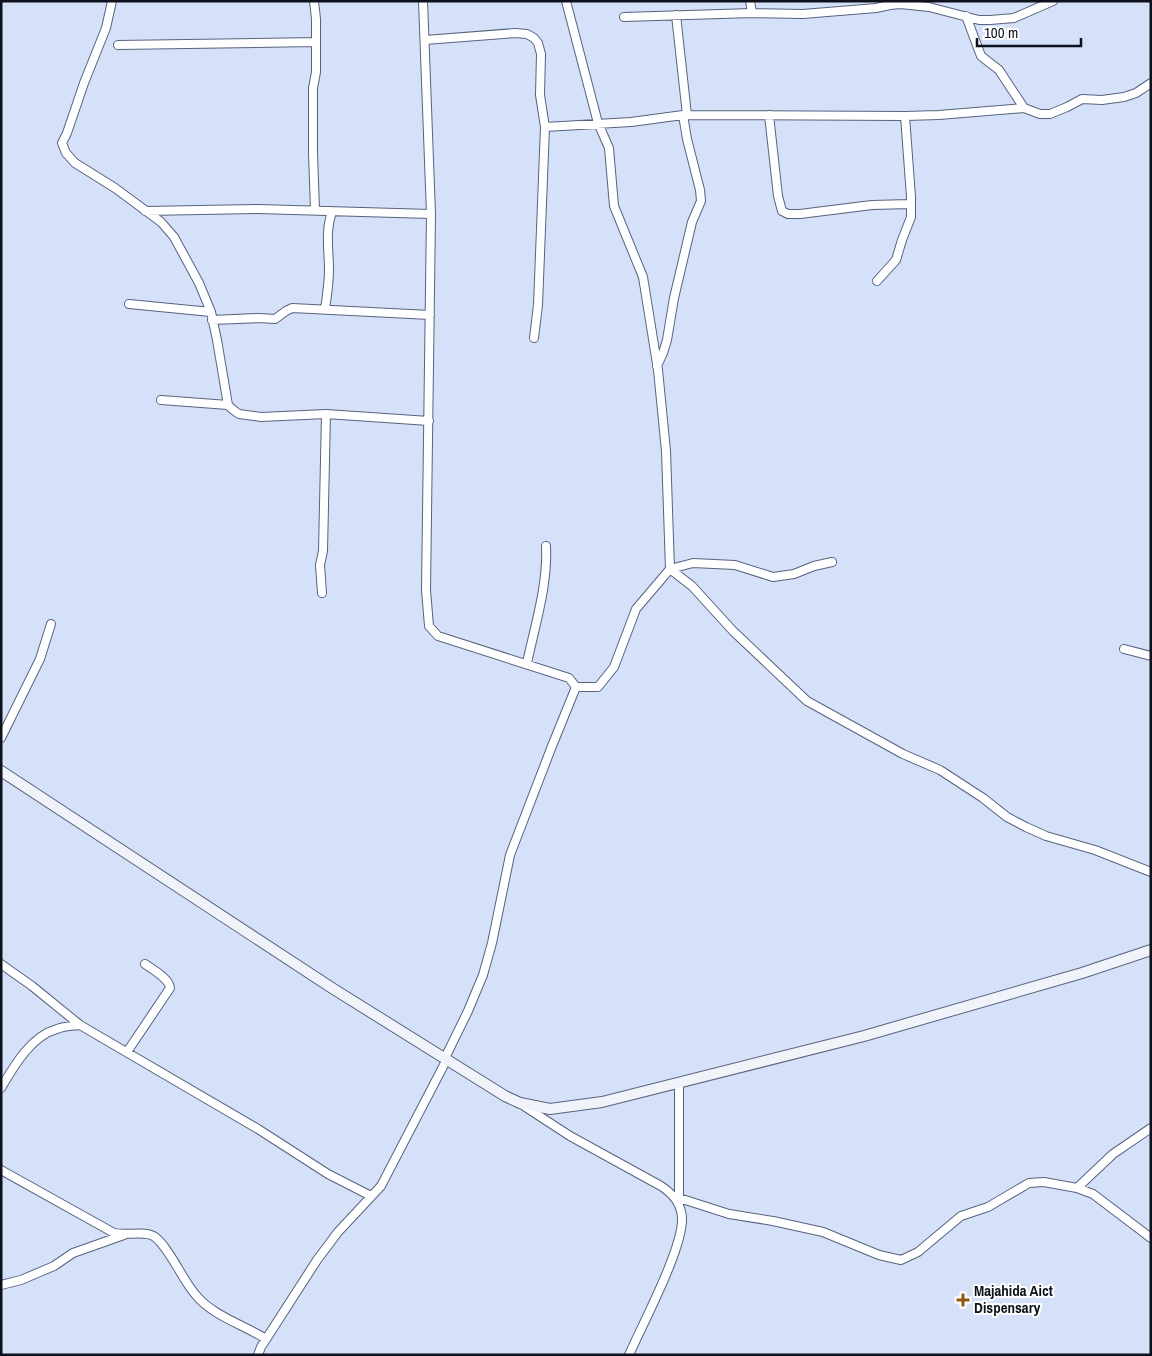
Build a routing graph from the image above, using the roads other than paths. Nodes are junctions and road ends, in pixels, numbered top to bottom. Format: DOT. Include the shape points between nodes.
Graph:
graph roads {
  1 [pos="112,1"];
  2 [pos="314,1"];
  3 [pos="423,1"];
  4 [pos="566,1"];
  5 [pos="750,1"];
  6 [pos="1053,1"];
  7 [pos="752,13"];
  8 [pos="676,15"];
  9 [pos="966,16"];
  10 [pos="624,17"];
  11 [pos="425,40"];
  12 [pos="316,42"];
  13 [pos="118,45"];
  14 [pos="1151,83"];
  15 [pos="1024,108"];
  16 [pos="685,115"];
  17 [pos="769,115"];
  18 [pos="905,116"];
  19 [pos="598,123"];
  20 [pos="545,127"];
  21 [pos="910,204"];
  22 [pos="315,210"];
  23 [pos="145,211"];
  24 [pos="332,212"];
  25 [pos="431,214"];
  26 [pos="877,281"];
  27 [pos="129,304"];
  28 [pos="325,309"];
  29 [pos="430,315"];
  30 [pos="212,316"];
  31 [pos="534,338"];
  32 [pos="657,366"];
  33 [pos="161,400"];
  34 [pos="228,405"];
  35 [pos="326,414"];
  36 [pos="429,421"];
  37 [pos="546,546"];
  38 [pos="832,562"];
  39 [pos="670,568"];
  40 [pos="322,593"];
  41 [pos="51,624"];
  42 [pos="1124,649"];
  43 [pos="1151,656"];
  44 [pos="527,664"];
  45 [pos="576,687"];
  46 [pos="1,738"];
  47 [pos="1,771"];
  48 [pos="1151,872"];
  49 [pos="1151,950"];
  50 [pos="1,964"];
  51 [pos="145,964"];
  52 [pos="80,1025"];
  53 [pos="127,1052"];
  54 [pos="446,1059"];
  55 [pos="1,1068"];
  56 [pos="10,1073"];
  57 [pos="679,1083"];
  58 [pos="1,1088"];
  59 [pos="520,1103"];
  60 [pos="1151,1128"];
  61 [pos="1,1170"];
  62 [pos="1077,1188"];
  63 [pos="371,1196"];
  64 [pos="679,1202"];
  65 [pos="124,1235"];
  66 [pos="1151,1238"];
  67 [pos="1,1285"];
  68 [pos="266,1340"];
  69 [pos="258,1355"];
  70 [pos="628,1355"];
  1 -- 23 [label="street" via="106,28 62,143 75,163"];
  2 -- 12 [label="street"];
  3 -- 11 [label="street"];
  4 -- 19 [label="street"];
  5 -- 7 [label="street"];
  6 -- 9 [label="street" via="1014,18 979,20"];
  7 -- 8 [label="street"];
  7 -- 9 [label="street" via="803,14 907,4"];
  8 -- 10 [label="street"];
  8 -- 16 [label="street"];
  9 -- 15 [label="street" via="981,56 999,70"];
  11 -- 20 [label="street" via="515,33 534,38 541,54 540,94"];
  11 -- 25 [label="street"];
  12 -- 13 [label="street"];
  12 -- 22 [label="street" via="313,88"];
  14 -- 15 [label="street" via="1124,97 1082,98 1050,114"];
  15 -- 18 [label="street"];
  16 -- 17 [label="street"];
  16 -- 19 [label="street"];
  16 -- 32 [label="street" via="701,201 692,222 667,340"];
  17 -- 18 [label="street"];
  17 -- 21 [label="street" via="782,211 800,214"];
  18 -- 21 [label="street"];
  19 -- 20 [label="street"];
  19 -- 32 [label="street" via="609,148 614,206 643,277"];
  20 -- 31 [label="street"];
  21 -- 26 [label="street" via="911,217 896,260"];
  22 -- 23 [label="street"];
  22 -- 24 [label="street"];
  23 -- 30 [label="street" via="174,237 199,283"];
  24 -- 25 [label="street"];
  24 -- 28 [label="street" via="328,222 329,270"];
  25 -- 29 [label="street"];
  27 -- 30 [label="street"];
  28 -- 29 [label="street"];
  28 -- 30 [label="street" via="292,308 275,319"];
  29 -- 36 [label="street"];
  30 -- 34 [label="street"];
  32 -- 39 [label="street" via="666,450"];
  33 -- 34 [label="street"];
  34 -- 35 [label="street" via="239,414 261,417"];
  35 -- 36 [label="street"];
  35 -- 40 [label="street" via="320,565"];
  36 -- 44 [label="street" via="426,590 429,626 438,636"];
  37 -- 44 [label="street" via="542,596"];
  38 -- 39 [label="street" via="773,577 734,565 692,563"];
  39 -- 45 [label="street" via="636,609 614,667 598,687"];
  39 -- 48 [label="street" via="808,701 903,754 940,770 1026,827"];
  41 -- 46 [label="street" via="38,665"];
  42 -- 43 [label="street"];
  44 -- 45 [label="street" via="569,678"];
  45 -- 54 [label="street" via="510,856 483,975"];
  47 -- 54 [label="street"];
  49 -- 57 [label="street" via="897,1026"];
  50 -- 52 [label="street"];
  51 -- 53 [label="street" via="167,980 170,988"];
  52 -- 53 [label="street"];
  52 -- 56 [label="street" via="56,1029 38,1040"];
  53 -- 63 [label="street" via="328,1174"];
  54 -- 59 [label="street"];
  54 -- 63 [label="street" via="381,1186"];
  55 -- 56 [label="street"];
  56 -- 58 [label="street"];
  57 -- 59 [label="street" via="602,1102 566,1107 550,1109"];
  57 -- 64 [label="street"];
  59 -- 64 [label="street" via="570,1136 661,1186"];
  60 -- 62 [label="street" via="1113,1154"];
  61 -- 65 [label="street"];
  62 -- 64 [label="street" via="1044,1182 1029,1183 988,1207 961,1216 918,1252 901,1260 879,1255 823,1232"];
  62 -- 66 [label="street" via="1094,1194"];
  63 -- 68 [label="street" via="316,1260"];
  64 -- 70 [label="street" via="681,1230"];
  65 -- 67 [label="street" via="73,1253 54,1266 21,1280"];
  65 -- 68 [label="street" via="143,1233 154,1236 196,1296"];
  68 -- 69 [label="street"];
}
